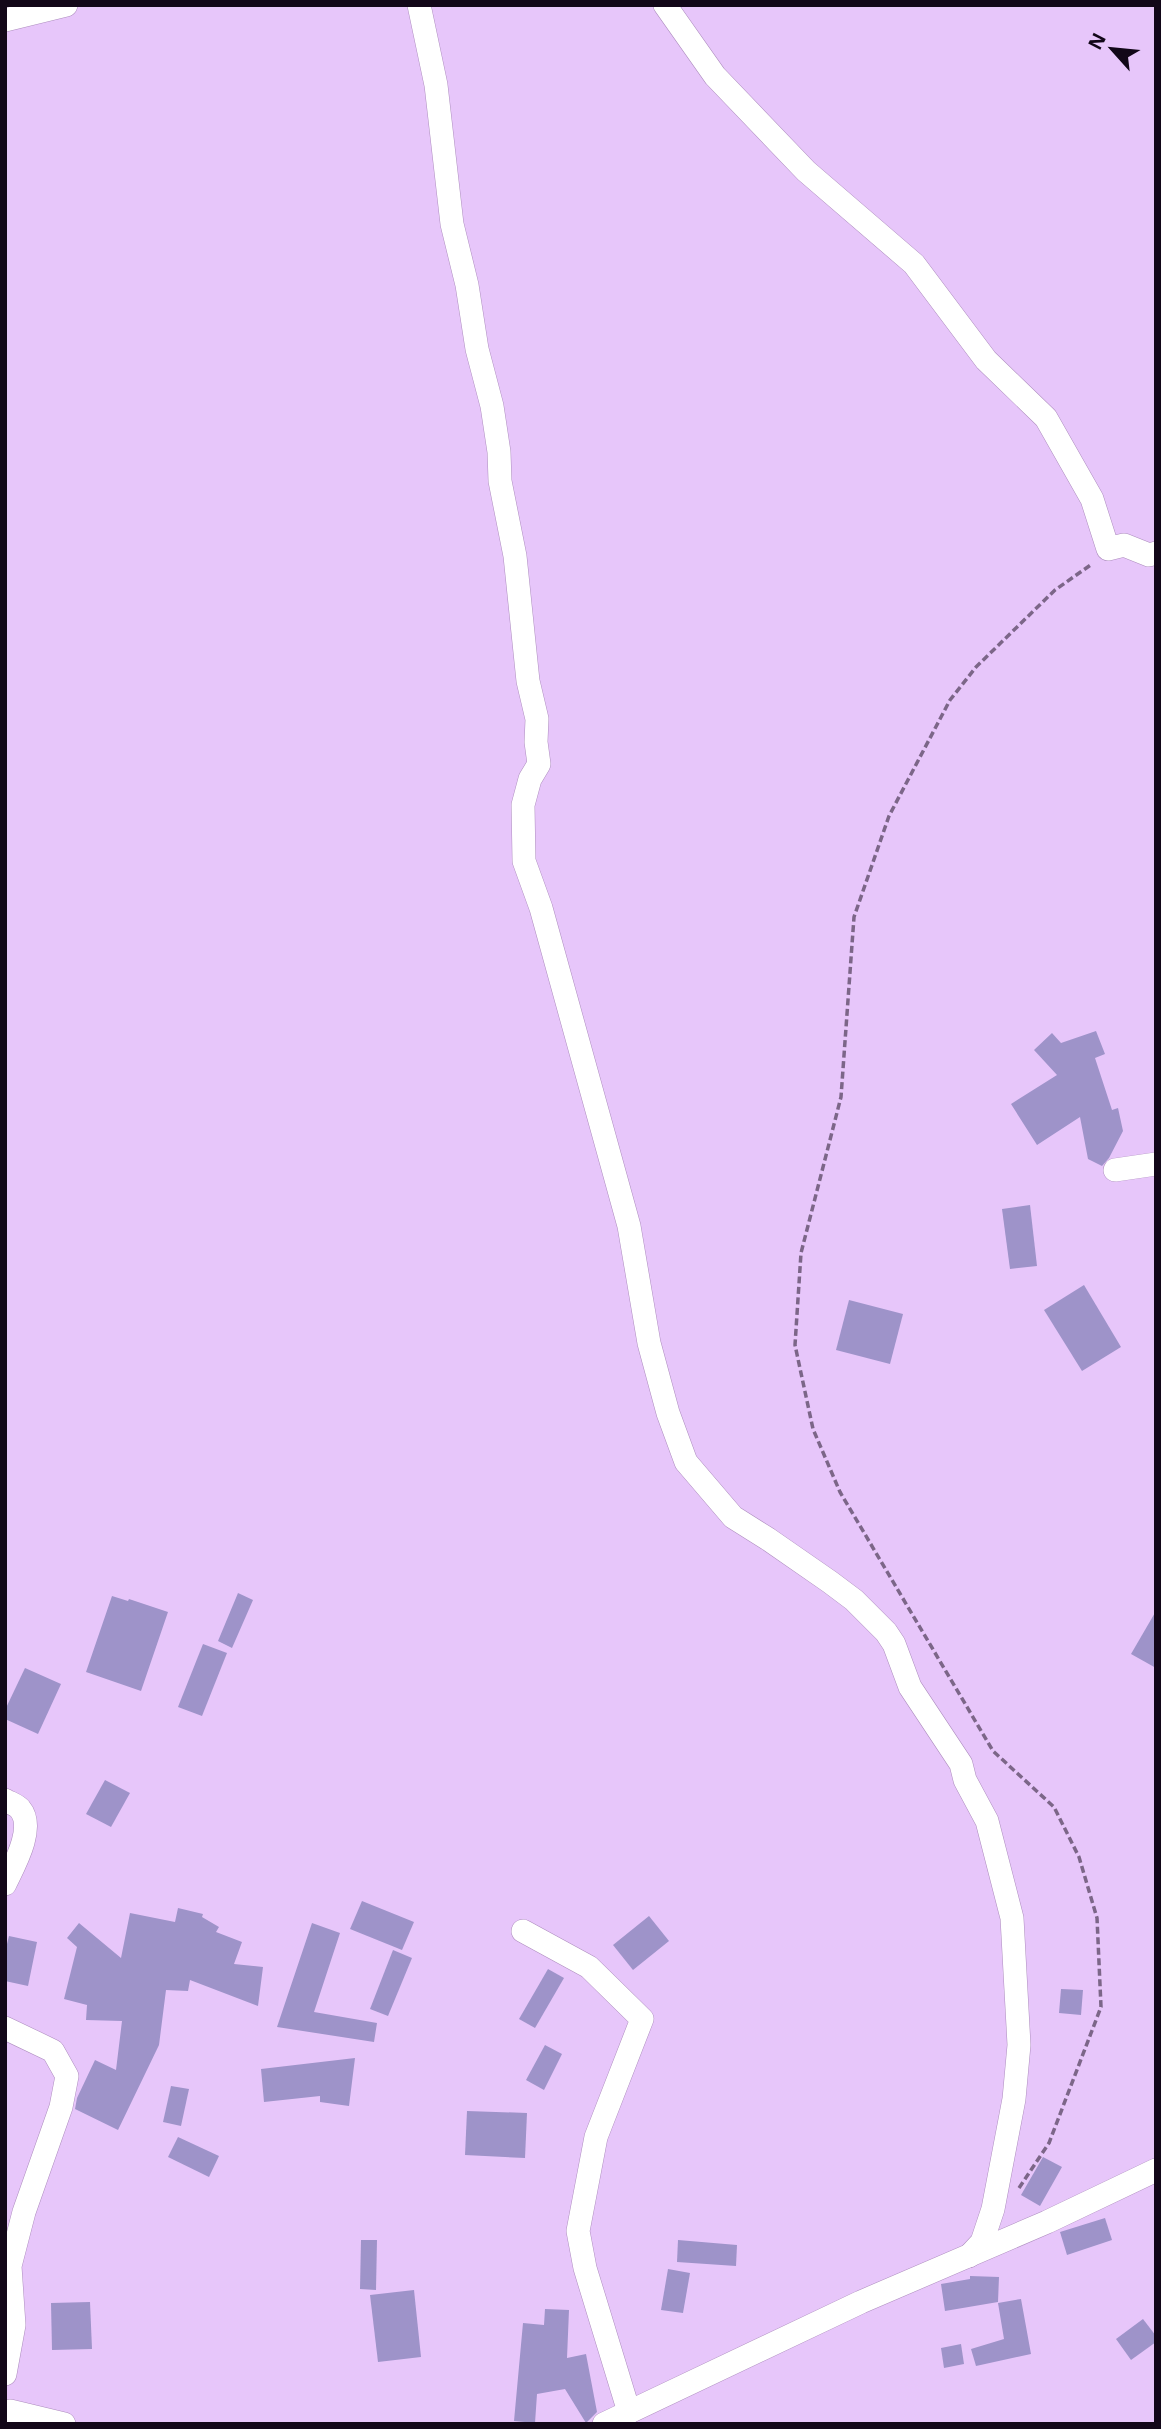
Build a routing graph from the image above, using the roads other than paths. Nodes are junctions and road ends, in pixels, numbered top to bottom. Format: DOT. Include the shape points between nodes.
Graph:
graph roads {
  1 [pos="66,5"];
  2 [pos="419,5"];
  3 [pos="665,5"];
  4 [pos="5,20"];
  5 [pos="1156,552"];
  6 [pos="1156,1164"];
  7 [pos="1115,1170"];
  8 [pos="5,1800"];
  9 [pos="5,1885"];
  10 [pos="523,1931"];
  11 [pos="5,2028"];
  12 [pos="1156,2170"];
  13 [pos="969,2256"];
  14 [pos="5,2374"];
  15 [pos="7,2410"];
  16 [pos="629,2412"];
  17 [pos="64,2424"];
  18 [pos="604,2424"];
  1 -- 4 [label="street"];
  2 -- 13 [label="street" via="436,85 452,224 492,406 528,681 537,719 539,764 523,805 524,861 629,1226 649,1343 668,1413 686,1461 733,1517 854,1600 886,1632 910,1687 961,1764 987,1821 1012,1918 1019,2045 1014,2099 992,2209 982,2242"];
  3 -- 5 [label="street" via="715,76 806,171 914,264 986,360 1046,418 1092,499 1108,549 1124,545 1149,555"];
  6 -- 7 [label="street"];
  8 -- 9 [label="street" via="20,1809 24,1832"];
  10 -- 16 [label="street" via="589,1967 642,2019 596,2137 578,2231"];
  11 -- 14 [label="street" via="53,2051 67,2076 10,2266 14,2325"];
  12 -- 13 [label="street"];
  13 -- 16 [label="street" via="849,2307"];
  15 -- 17 [label="street"];
  16 -- 18 [label="street"];
}
